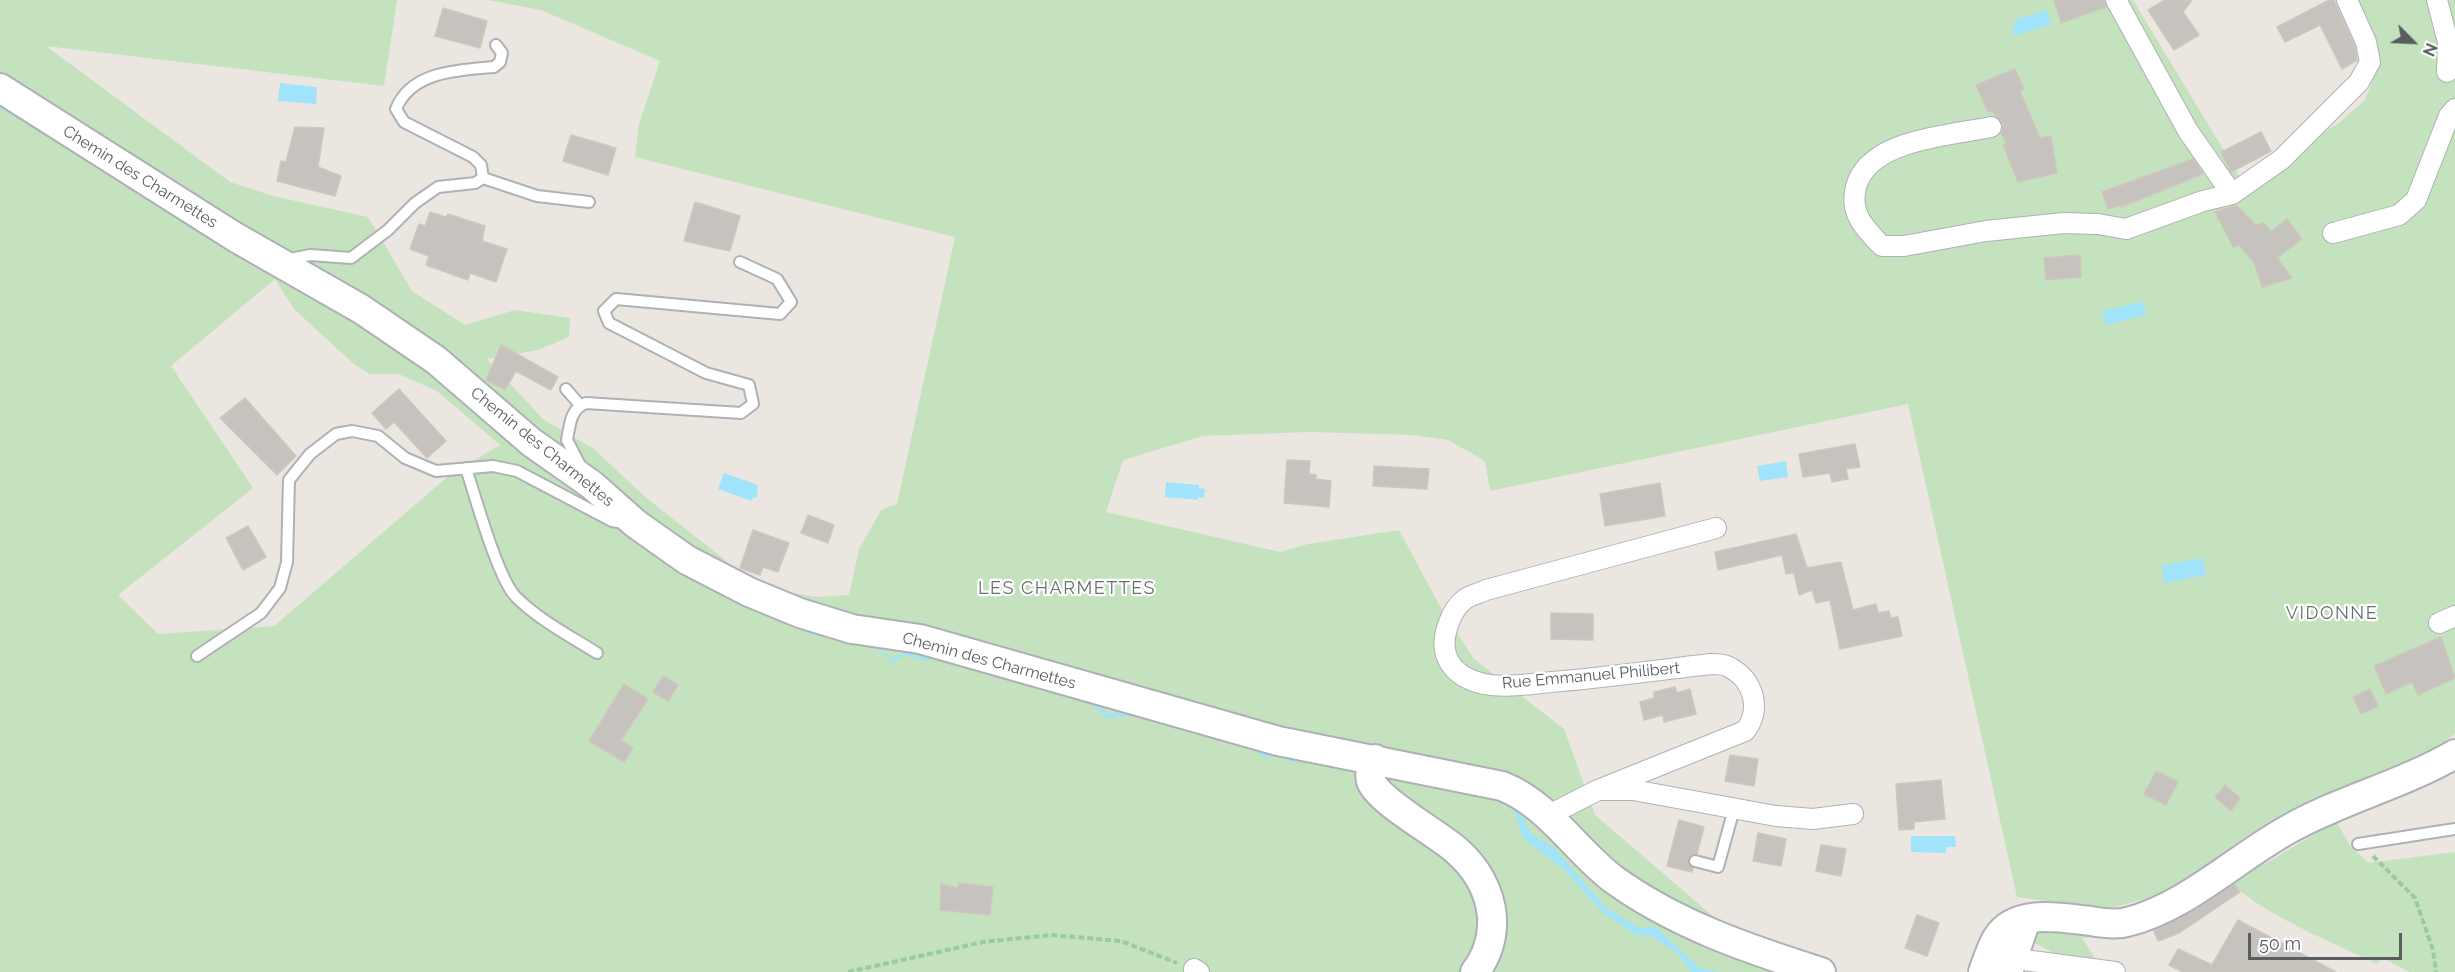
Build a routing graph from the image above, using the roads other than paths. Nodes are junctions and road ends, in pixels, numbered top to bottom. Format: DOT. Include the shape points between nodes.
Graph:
graph roads {
  1 [pos="2116,0"];
  2 [pos="2347,0"];
  3 [pos="2437,0"];
  4 [pos="496,45"];
  5 [pos="2447,72"];
  6 [pos="0,88"];
  7 [pos="2455,109"];
  8 [pos="1991,127"];
  9 [pos="483,178"];
  10 [pos="2232,194"];
  11 [pos="589,202"];
  12 [pos="2333,233"];
  13 [pos="278,261"];
  14 [pos="740,262"];
  15 [pos="566,389"];
  16 [pos="580,405"];
  17 [pos="466,468"];
  18 [pos="592,486"];
  19 [pos="636,524"];
  20 [pos="1716,528"];
  21 [pos="597,652"];
  22 [pos="197,656"];
  23 [pos="2455,754"];
  24 [pos="1372,766"];
  25 [pos="2455,772"];
  26 [pos="2385,788"];
  27 [pos="1598,790"];
  28 [pos="1734,809"];
  29 [pos="1853,814"];
  30 [pos="1547,816"];
  31 [pos="2455,829"];
  32 [pos="2358,844"];
  33 [pos="1695,861"];
  34 [pos="1998,964"];
  35 [pos="1475,972"];
  36 [pos="1821,972"];
  37 [pos="2115,972"];
  1 -- 10 [label="street" via="2188,131"];
  2 -- 10 [label="street" via="2366,42 2370,62 2359,82 2282,159"];
  3 -- 5 [label="street" via="2448,42"];
  4 -- 9 [label="lane" via="502,52 494,68 440,74 411,86 396,109 404,122 473,157 481,165"];
  6 -- 13 [label="street, Chemin des Charmettes"];
  7 -- 12 [label="street" via="2416,200 2399,215"];
  8 -- 10 [label="street" via="1915,141 1885,152 1863,171 1853,195 1865,229 1882,246 2064,223 2126,230"];
  9 -- 11 [label="lane" via="537,196"];
  9 -- 13 [label="lane" via="475,183 438,187 351,258 310,255"];
  13 -- 18 [label="street, Chemin des Charmettes" via="361,309 436,360 531,442"];
  14 -- 16 [label="lane" via="777,279 790,302 780,314 616,299 604,311 609,324 706,373 749,385 753,405 741,413"];
  15 -- 16 [label="lane"];
  16 -- 18 [label="lane" via="572,415 567,440"];
  17 -- 19 [label="lane" via="493,466 518,471 612,521"];
  17 -- 21 [label="lane" via="497,561 514,596"];
  17 -- 22 [label="lane" via="436,471 405,458 378,436 352,431 336,434 310,454 289,480 287,562 280,588 261,613"];
  18 -- 19 [label="street, Chemin des Charmettes"];
  19 -- 24 [label="street, Chemin des Charmettes" via="687,560 800,614 852,629 920,639"];
  20 -- 27 [label="street, Rue Emmanuel Philibert" via="1486,590 1465,600 1449,622 1444,655 1451,668 1465,678 1485,684 1578,680 1711,664 1728,666 1742,676 1756,704 1754,720 1745,731"];
  23 -- 26 [label="street"];
  24 -- 30 [label="street, Chemin des Charmettes" via="1502,786"];
  24 -- 35 [label="street" via="1372,783 1385,798 1458,851 1488,892 1492,929 1489,946"];
  25 -- 26 [label="street"];
  26 -- 34 [label="street" via="2289,828 2184,897 2148,915 2124,923 2043,916 2010,925 1998,938"];
  27 -- 28 [label="street" via="1634,790"];
  27 -- 30 [label="street, Rue Emmanuel Philibert"];
  28 -- 29 [label="street" via="1813,819"];
  28 -- 33 [label="lane" via="1718,867"];
  30 -- 36 [label="street, Chemin des Charmettes" via="1605,872 1670,914 1734,943"];
  31 -- 32 [label="lane"];
  34 -- 37 [label="street"];
}
